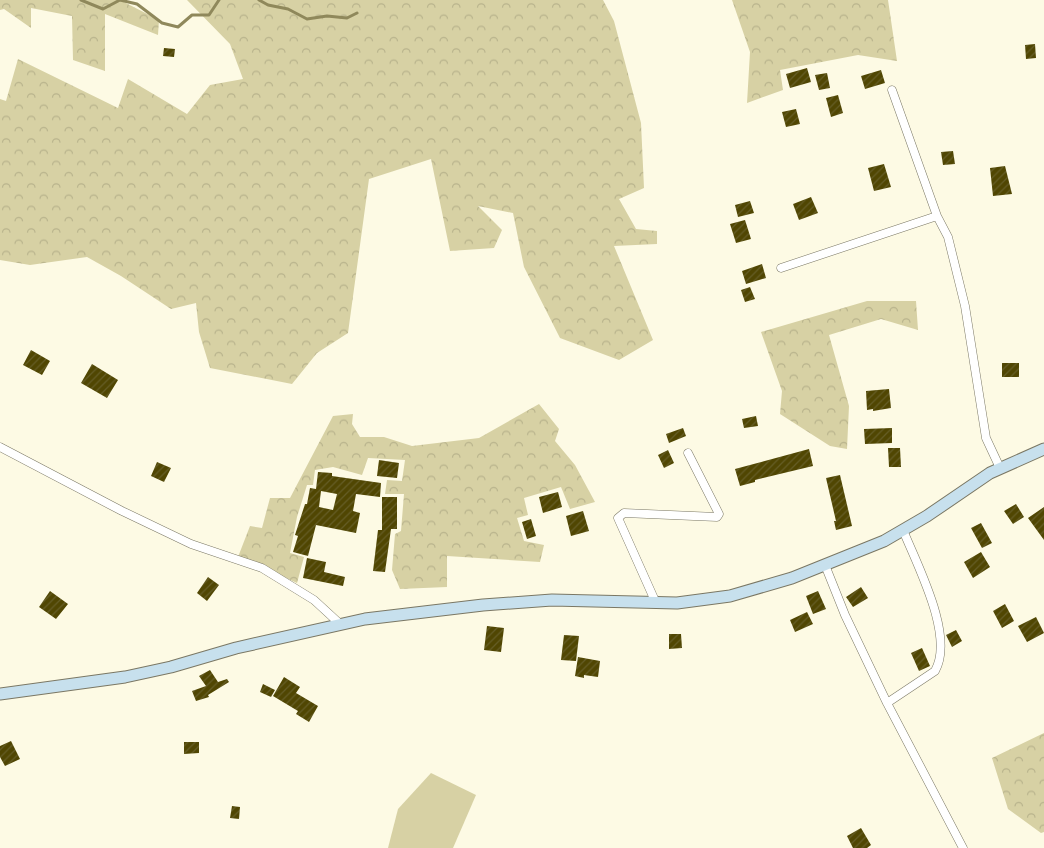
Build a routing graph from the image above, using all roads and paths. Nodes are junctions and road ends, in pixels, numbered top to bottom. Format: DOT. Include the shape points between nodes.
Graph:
graph roads {
  1 [pos="892,90"];
  2 [pos="936,216"];
  3 [pos="781,268"];
  4 [pos="0,447"];
  5 [pos="1044,449"];
  6 [pos="688,453"];
  7 [pos="1000,468"];
  8 [pos="903,530"];
  9 [pos="825,565"];
  10 [pos="656,603"];
  11 [pos="339,623"];
  12 [pos="0,694"];
  13 [pos="887,703"];
  14 [pos="963,848"];
  1 -- 2 [label="street"];
  2 -- 3 [label="street"];
  2 -- 7 [label="street" via="948,237 965,306 986,438"];
  4 -- 11 [label="street" via="192,544 262,568 314,600"];
  5 -- 7 [label="street"];
  6 -- 10 [label="street" via="719,514 717,517 624,513 618,518"];
  7 -- 8 [label="street"];
  8 -- 9 [label="street"];
  8 -- 13 [label="street" via="938,620 942,640 935,671"];
  9 -- 10 [label="street" via="730,596 687,603"];
  9 -- 13 [label="street"];
  10 -- 11 [label="street" via="552,600"];
  11 -- 12 [label="street" via="125,677"];
  13 -- 14 [label="street"];
}
